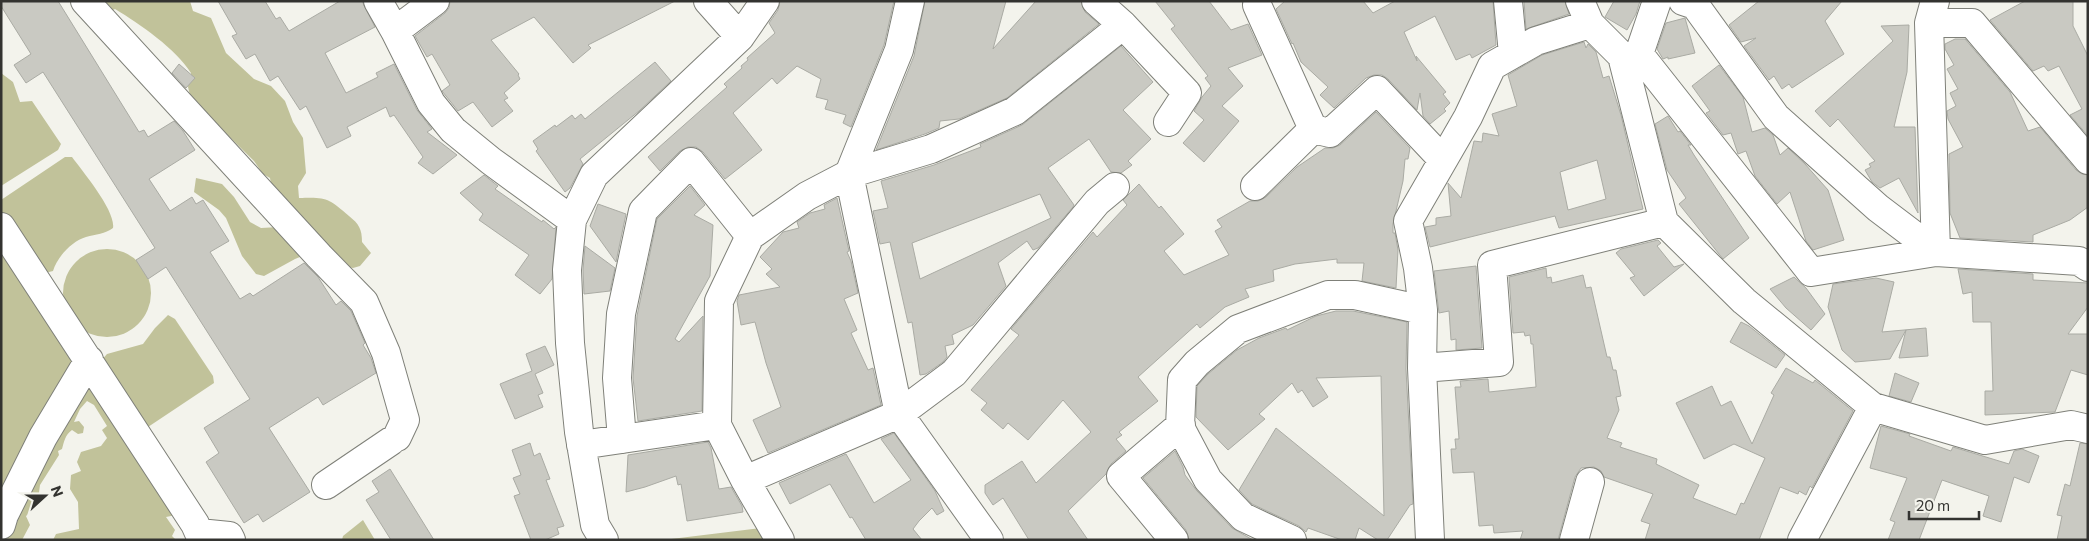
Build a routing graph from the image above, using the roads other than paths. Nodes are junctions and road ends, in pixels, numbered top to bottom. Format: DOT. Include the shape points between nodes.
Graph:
graph roads {
  1 [pos="85,1"];
  2 [pos="378,1"];
  3 [pos="435,1"];
  4 [pos="708,1"];
  5 [pos="764,1"];
  6 [pos="910,1"];
  7 [pos="1096,1"];
  8 [pos="1508,1"];
  9 [pos="1657,1"];
  10 [pos="1683,1"];
  11 [pos="1257,3"];
  12 [pos="1932,12"];
  13 [pos="1585,13"];
  14 [pos="1123,25"];
  15 [pos="395,31"];
  16 [pos="740,37"];
  17 [pos="1513,54"];
  18 [pos="1631,55"];
  19 [pos="1168,122"];
  20 [pos="1313,129"];
  21 [pos="1444,160"];
  22 [pos="2088,160"];
  23 [pos="849,174"];
  24 [pos="1255,186"];
  25 [pos="1116,187"];
  26 [pos="572,220"];
  27 [pos="1664,222"];
  28 [pos="1,227"];
  29 [pos="750,236"];
  30 [pos="1936,252"];
  31 [pos="2088,267"];
  32 [pos="1423,310"];
  33 [pos="89,360"];
  34 [pos="1422,368"];
  35 [pos="1873,407"];
  36 [pos="899,414"];
  37 [pos="717,425"];
  38 [pos="1181,425"];
  39 [pos="2088,429"];
  40 [pos="622,439"];
  41 [pos="581,445"];
  42 [pos="745,480"];
  43 [pos="1590,482"];
  44 [pos="326,485"];
  45 [pos="1,525"];
  46 [pos="186,532"];
  47 [pos="231,540"];
  48 [pos="604,540"];
  49 [pos="780,540"];
  50 [pos="989,540"];
  51 [pos="1174,540"];
  52 [pos="1292,540"];
  53 [pos="1430,540"];
  54 [pos="1574,540"];
  55 [pos="1802,540"];
  1 -- 44 [label="street" via="364,302 386,353 405,420 394,439"];
  2 -- 15 [label="street"];
  3 -- 15 [label="street"];
  4 -- 16 [label="street"];
  5 -- 16 [label="street"];
  6 -- 23 [label="street" via="898,50"];
  7 -- 14 [label="street"];
  8 -- 17 [label="street"];
  9 -- 18 [label="street"];
  10 -- 30 [label="street" via="1695,5 1776,117 1878,208"];
  11 -- 20 [label="street"];
  12 -- 22 [label="street" via="1972,23"];
  12 -- 30 [label="street"];
  13 -- 17 [label="street"];
  13 -- 18 [label="street"];
  14 -- 19 [label="street" via="1187,93"];
  14 -- 23 [label="street" via="1015,111 932,149"];
  15 -- 26 [label="street" via="431,103 453,130"];
  16 -- 26 [label="street" via="594,175"];
  17 -- 21 [label="street" via="1492,66"];
  18 -- 27 [label="street"];
  18 -- 30 [label="street" via="1811,272"];
  20 -- 21 [label="street" via="1330,133 1377,90"];
  20 -- 24 [label="street"];
  21 -- 32 [label="street" via="1408,221"];
  23 -- 29 [label="street" via="807,196"];
  23 -- 36 [label="street"];
  25 -- 36 [label="street" via="1097,202 954,373"];
  26 -- 41 [label="street" via="567,270 570,343"];
  27 -- 34 [label="street" via="1492,265 1499,362"];
  27 -- 35 [label="street" via="1744,301"];
  28 -- 33 [label="street"];
  29 -- 37 [label="street" via="719,301"];
  29 -- 40 [label="street" via="692,162 643,211 621,314 617,378"];
  30 -- 31 [label="street" via="2079,261"];
  32 -- 34 [label="street"];
  32 -- 38 [label="street" via="1355,295 1328,295 1238,329 1182,380"];
  33 -- 45 [label="street" via="43,437"];
  33 -- 46 [label="street"];
  34 -- 53 [label="street"];
  35 -- 39 [label="street" via="1985,440 2071,425"];
  35 -- 55 [label="street"];
  36 -- 42 [label="street"];
  36 -- 50 [label="street"];
  37 -- 40 [label="street"];
  37 -- 42 [label="street"];
  38 -- 51 [label="street" via="1121,476"];
  38 -- 52 [label="street" via="1208,480 1243,516"];
  40 -- 41 [label="street"];
  41 -- 48 [label="street" via="595,525"];
  42 -- 49 [label="street"];
  43 -- 54 [label="street"];
  46 -- 47 [label="street" via="228,536"];
}
